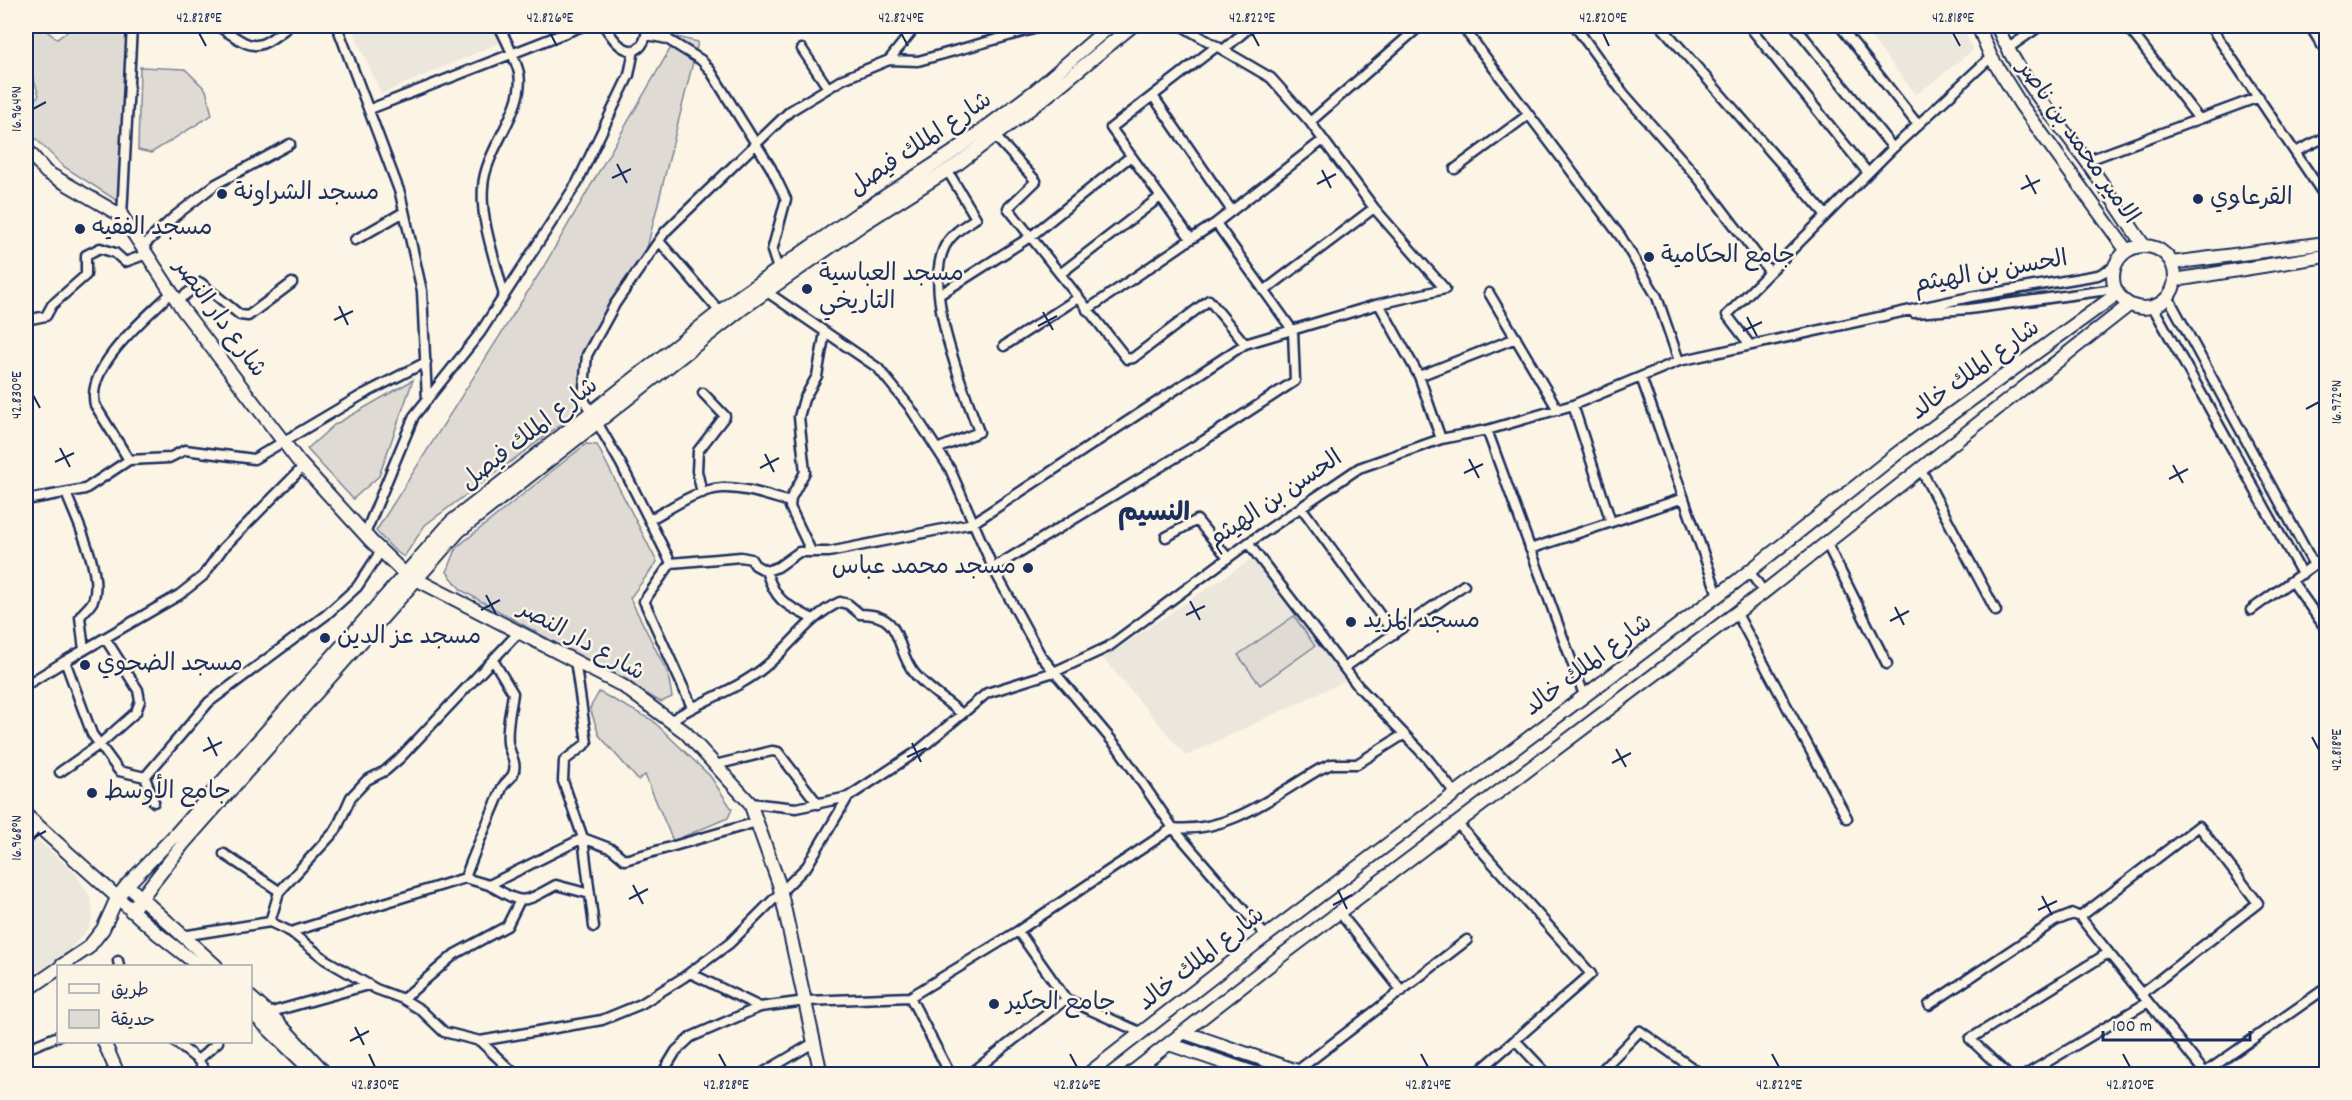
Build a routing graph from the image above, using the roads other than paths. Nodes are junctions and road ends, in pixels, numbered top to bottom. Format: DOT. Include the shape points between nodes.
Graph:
graph roads {
  1 [pos="132,26"];
  2 [pos="218,26"];
  3 [pos="289,26"];
  4 [pos="337,26"];
  5 [pos="499,26"];
  6 [pos="583,26"];
  7 [pos="604,26"];
  8 [pos="668,26"];
  9 [pos="916,26"];
  10 [pos="1044,26"];
  11 [pos="1110,26"];
  12 [pos="1132,26"];
  13 [pos="1182,26"];
  14 [pos="1251,26"];
  15 [pos="1420,26"];
  16 [pos="1462,26"];
  17 [pos="1575,26"];
  18 [pos="1661,26"];
  19 [pos="1749,26"];
  20 [pos="1794,26"];
  21 [pos="1840,26"];
  22 [pos="1978,26"];
  23 [pos="1997,26"];
  24 [pos="2040,26"];
  25 [pos="2127,26"];
  26 [pos="2210,26"];
  27 [pos="2310,26"];
  28 [pos="647,30"];
  29 [pos="668,39"];
  30 [pos="1220,48"];
  31 [pos="802,49"];
  32 [pos="2007,49"];
  33 [pos="634,50"];
  34 [pos="2326,52"];
  35 [pos="512,53"];
  36 [pos="1991,57"];
  37 [pos="890,60"];
  38 [pos="828,88"];
  39 [pos="1153,96"];
  40 [pos="2259,97"];
  41 [pos="370,109"];
  42 [pos="1528,115"];
  43 [pos="2199,119"];
  44 [pos="1310,122"];
  45 [pos="1918,125"];
  46 [pos="995,135"];
  47 [pos="2326,137"];
  48 [pos="1323,140"];
  49 [pos="290,144"];
  50 [pos="754,144"];
  51 [pos="26,148"];
  52 [pos="1893,148"];
  53 [pos="2295,152"];
  54 [pos="1131,156"];
  55 [pos="2086,161"];
  56 [pos="1455,169"];
  57 [pos="947,170"];
  58 [pos="1868,173"];
  59 [pos="1160,196"];
  60 [pos="2326,198"];
  61 [pos="1374,208"];
  62 [pos="1232,211"];
  63 [pos="404,212"];
  64 [pos="1826,215"];
  65 [pos="122,216"];
  66 [pos="1216,223"];
  67 [pos="1030,237"];
  68 [pos="1191,239"];
  69 [pos="355,240"];
  70 [pos="659,241"];
  71 [pos="2326,243"];
  72 [pos="2144,246"];
  73 [pos="144,250"];
  74 [pos="2127,251"];
  75 [pos="2326,256"];
  76 [pos="2172,263"];
  77 [pos="2114,267"];
  78 [pos="778,269"];
  79 [pos="1769,271"];
  80 [pos="1060,274"];
  81 [pos="2175,280"];
  82 [pos="292,283"];
  83 [pos="1264,291"];
  84 [pos="2116,291"];
  85 [pos="767,292"];
  86 [pos="1489,293"];
  87 [pos="174,296"];
  88 [pos="504,296"];
  89 [pos="939,296"];
  90 [pos="2168,297"];
  91 [pos="1078,298"];
  92 [pos="1378,304"];
  93 [pos="2129,305"];
  94 [pos="2153,307"];
  95 [pos="1087,310"];
  96 [pos="720,312"];
  97 [pos="1875,316"];
  98 [pos="26,320"];
  99 [pos="1293,331"];
  100 [pos="825,332"];
  101 [pos="1516,338"];
  102 [pos="1245,344"];
  103 [pos="1750,345"];
  104 [pos="1004,346"];
  105 [pos="1680,361"];
  106 [pos="426,362"];
  107 [pos="1419,376"];
  108 [pos="1641,377"];
  109 [pos="703,393"];
  110 [pos="427,400"];
  111 [pos="1573,405"];
  112 [pos="1558,410"];
  113 [pos="595,419"];
  114 [pos="1487,430"];
  115 [pos="1441,439"];
  116 [pos="283,441"];
  117 [pos="937,449"];
  118 [pos="129,460"];
  119 [pos="303,467"];
  120 [pos="1920,468"];
  121 [pos="66,493"];
  122 [pos="702,493"];
  123 [pos="1684,498"];
  124 [pos="26,500"];
  125 [pos="790,502"];
  126 [pos="1301,507"];
  127 [pos="649,520"];
  128 [pos="1611,522"];
  129 [pos="973,523"];
  130 [pos="365,534"];
  131 [pos="1166,537"];
  132 [pos="1826,542"];
  133 [pos="1248,543"];
  134 [pos="1530,549"];
  135 [pos="381,551"];
  136 [pos="811,551"];
  137 [pos="2326,556"];
  138 [pos="1228,558"];
  139 [pos="671,563"];
  140 [pos="2314,565"];
  141 [pos="993,568"];
  142 [pos="766,571"];
  143 [pos="1749,571"];
  144 [pos="2302,574"];
  145 [pos="410,576"];
  146 [pos="2292,581"];
  147 [pos="1464,585"];
  148 [pos="1764,592"];
  149 [pos="1718,595"];
  150 [pos="2251,610"];
  151 [pos="1996,611"];
  152 [pos="1736,612"];
  153 [pos="813,619"];
  154 [pos="2326,629"];
  155 [pos="519,632"];
  156 [pos="1394,634"];
  157 [pos="105,638"];
  158 [pos="84,650"];
  159 [pos="493,660"];
  160 [pos="575,660"];
  161 [pos="65,661"];
  162 [pos="1887,664"];
  163 [pos="1344,668"];
  164 [pos="1054,672"];
  165 [pos="26,685"];
  166 [pos="1584,695"];
  167 [pos="692,707"];
  168 [pos="962,714"];
  169 [pos="670,721"];
  170 [pos="1403,735"];
  171 [pos="100,744"];
  172 [pos="715,765"];
  173 [pos="60,772"];
  174 [pos="145,777"];
  175 [pos="1455,793"];
  176 [pos="848,797"];
  177 [pos="154,802"];
  178 [pos="750,803"];
  179 [pos="818,804"];
  180 [pos="26,815"];
  181 [pos="1846,818"];
  182 [pos="757,822"];
  183 [pos="1457,823"];
  184 [pos="38,826"];
  185 [pos="1173,828"];
  186 [pos="583,838"];
  187 [pos="26,841"];
  188 [pos="224,854"];
  189 [pos="465,878"];
  190 [pos="127,885"];
  191 [pos="489,885"];
  192 [pos="279,891"];
  193 [pos="781,892"];
  194 [pos="590,894"];
  195 [pos="117,898"];
  196 [pos="142,898"];
  197 [pos="519,902"];
  198 [pos="131,911"];
  199 [pos="1339,912"];
  200 [pos="2080,917"];
  201 [pos="270,922"];
  202 [pos="594,927"];
  203 [pos="1018,931"];
  204 [pos="291,932"];
  205 [pos="183,936"];
  206 [pos="1266,936"];
  207 [pos="1467,940"];
  208 [pos="2108,952"];
  209 [pos="64,965"];
  210 [pos="198,965"];
  211 [pos="215,965"];
  212 [pos="57,970"];
  213 [pos="690,973"];
  214 [pos="368,985"];
  215 [pos="2326,988"];
  216 [pos="1402,990"];
  217 [pos="26,991"];
  218 [pos="2141,994"];
  219 [pos="910,997"];
  220 [pos="403,999"];
  221 [pos="1066,999"];
  222 [pos="252,1001"];
  223 [pos="806,1001"];
  224 [pos="2148,1002"];
  225 [pos="1929,1005"];
  226 [pos="760,1007"];
  227 [pos="260,1019"];
  228 [pos="1183,1032"];
  229 [pos="1142,1034"];
  230 [pos="57,1036"];
  231 [pos="1515,1040"];
  232 [pos="480,1041"];
  233 [pos="814,1042"];
  234 [pos="105,1043"];
  235 [pos="177,1043"];
  236 [pos="216,1043"];
  237 [pos="1169,1044"];
  238 [pos="26,1049"];
  239 [pos="198,1060"];
  240 [pos="114,1073"];
  241 [pos="1302,1073"];
  242 [pos="207,1074"];
  243 [pos="315,1074"];
  244 [pos="326,1074"];
  245 [pos="515,1074"];
  246 [pos="662,1074"];
  247 [pos="761,1074"];
  248 [pos="821,1074"];
  249 [pos="950,1074"];
  250 [pos="970,1074"];
  251 [pos="1089,1074"];
  252 [pos="1130,1074"];
  253 [pos="1257,1074"];
  254 [pos="1476,1074"];
  255 [pos="1547,1074"];
  256 [pos="1598,1074"];
  257 [pos="1701,1074"];
  258 [pos="2007,1074"];
  259 [pos="2027,1074"];
  260 [pos="2204,1074"];
  1 -- 65 [label="street"];
  2 -- 3 [label="street" via="242,42 256,45 270,42"];
  4 -- 41 [label="street"];
  5 -- 35 [label="street"];
  6 -- 35 [label="street"];
  7 -- 33 [label="street" via="626,50"];
  8 -- 29 [label="street"];
  9 -- 37 [label="street"];
  10 -- 37 [label="street" via="918,61"];
  11 -- 78 [label="street, شارع الملك فيصل" via="1036,90 952,153"];
  12 -- 46 [label="street"];
  13 -- 30 [label="street"];
  14 -- 30 [label="street"];
  15 -- 44 [label="street"];
  16 -- 42 [label="street"];
  17 -- 79 [label="street" via="1624,93 1699,179"];
  18 -- 64 [label="street"];
  19 -- 58 [label="street"];
  20 -- 52 [label="street"];
  21 -- 45 [label="street"];
  22 -- 36 [label="street, الامير محمد بن ناصر"];
  23 -- 32 [label="street, الامير محمد بن ناصر"];
  24 -- 32 [label="street"];
  25 -- 43 [label="street"];
  26 -- 40 [label="street"];
  27 -- 34 [label="street"];
  28 -- 29 [label="street"];
  28 -- 33 [label="street" via="642,45"];
  29 -- 50 [label="street" via="710,70"];
  30 -- 39 [label="street"];
  30 -- 44 [label="street" via="1271,78"];
  31 -- 38 [label="street"];
  32 -- 55 [label="street, الامير محمد بن ناصر"];
  33 -- 88 [label="street" via="629,75 577,183"];
  35 -- 41 [label="street"];
  35 -- 88 [label="street" via="519,74 519,93 483,186"];
  36 -- 45 [label="street"];
  36 -- 74 [label="street, الامير محمد بن ناصر"];
  37 -- 38 [label="street"];
  38 -- 50 [label="street" via="790,111"];
  39 -- 54 [label="street" via="1111,128"];
  39 -- 62 [label="street"];
  40 -- 43 [label="street"];
  40 -- 53 [label="street"];
  41 -- 63 [label="street"];
  42 -- 56 [label="street"];
  42 -- 105 [label="street" via="1621,237 1657,297"];
  43 -- 55 [label="street"];
  44 -- 48 [label="street"];
  45 -- 52 [label="street"];
  46 -- 57 [label="street"];
  46 -- 67 [label="street" via="1036,181 1008,208"];
  47 -- 53 [label="street"];
  48 -- 61 [label="street"];
  48 -- 62 [label="street"];
  49 -- 73 [label="street" via="216,184 175,216"];
  50 -- 70 [label="street"];
  50 -- 78 [label="street" via="786,199 772,251"];
  51 -- 65 [label="street, شارع دار النصر" via="46,172"];
  52 -- 58 [label="street"];
  53 -- 60 [label="street"];
  54 -- 59 [label="street"];
  54 -- 67 [label="street"];
  55 -- 72 [label="street, الامير محمد بن ناصر"];
  57 -- 85 [label="street"];
  57 -- 89 [label="street" via="975,218 961,227 945,247 939,263"];
  58 -- 64 [label="street"];
  59 -- 68 [label="street"];
  59 -- 80 [label="street"];
  61 -- 83 [label="street"];
  61 -- 92 [label="street" via="1445,289"];
  62 -- 66 [label="street"];
  63 -- 69 [label="street"];
  63 -- 106 [label="street" via="422,291"];
  64 -- 79 [label="street"];
  65 -- 73 [label="street, شارع دار النصر"];
  66 -- 68 [label="street"];
  66 -- 83 [label="street"];
  67 -- 80 [label="street"];
  67 -- 89 [label="street"];
  68 -- 95 [label="street"];
  70 -- 96 [label="street"];
  70 -- 113 [label="street" via="615,304 587,355 583,398"];
  71 -- 76 [label="street"];
  72 -- 74 [label="street"];
  72 -- 76 [label="street" via="2162,252"];
  73 -- 87 [label="street, شارع دار النصر"];
  73 -- 98 [label="street" via="125,262 100,248 86,255 86,275 52,305 46,316"];
  74 -- 77 [label="street"];
  75 -- 81 [label="street"];
  76 -- 81 [label="street"];
  77 -- 84 [label="street"];
  77 -- 97 [label="street, الحسن بن الهيثم" via="2098,275"];
  78 -- 96 [label="street, شارع الملك فيصل"];
  79 -- 103 [label="street" via="1727,315"];
  80 -- 91 [label="street"];
  81 -- 90 [label="street"];
  82 -- 87 [label="street" via="248,316 240,315 201,283"];
  83 -- 99 [label="street"];
  84 -- 93 [label="street"];
  84 -- 97 [label="street, الحسن بن الهيثم"];
  84 -- 143 [label="street, شارع الملك خالد" via="1899,452"];
  85 -- 100 [label="street"];
  85 -- 113 [label="street"];
  86 -- 101 [label="street"];
  87 -- 116 [label="street, شارع دار النصر"];
  87 -- 118 [label="street" via="108,357 93,396"];
  88 -- 110 [label="street"];
  89 -- 117 [label="street" via="948,344 979,432"];
  90 -- 94 [label="street"];
  90 -- 140 [label="street"];
  91 -- 95 [label="street"];
  91 -- 104 [label="street"];
  92 -- 99 [label="street"];
  92 -- 107 [label="street"];
  93 -- 94 [label="street"];
  93 -- 120 [label="street, شارع الملك خالد"];
  94 -- 144 [label="street"];
  95 -- 102 [label="street" via="1127,359 1209,300"];
  96 -- 113 [label="street, شارع الملك فيصل"];
  97 -- 103 [label="street, الحسن بن الهيثم"];
  99 -- 102 [label="street"];
  99 -- 141 [label="street" via="1294,381"];
  100 -- 117 [label="street" via="878,368"];
  100 -- 125 [label="street" via="817,376 799,417 805,472"];
  101 -- 107 [label="street"];
  101 -- 112 [label="street"];
  102 -- 129 [label="street"];
  103 -- 105 [label="street, الحسن بن الهيثم"];
  105 -- 108 [label="street, الحسن بن الهيثم"];
  106 -- 110 [label="street"];
  106 -- 116 [label="street"];
  107 -- 115 [label="street"];
  108 -- 111 [label="street, الحسن بن الهيثم"];
  108 -- 123 [label="street"];
  109 -- 122 [label="street" via="724,416 698,451"];
  110 -- 130 [label="street" via="414,416"];
  111 -- 112 [label="street, الحسن بن الهيثم"];
  111 -- 128 [label="street"];
  112 -- 114 [label="street, الحسن بن الهيثم"];
  113 -- 127 [label="street"];
  113 -- 145 [label="street, شارع الملك فيصل" via="451,522"];
  114 -- 115 [label="street, الحسن بن الهيثم"];
  114 -- 134 [label="street"];
  115 -- 126 [label="street, الحسن بن الهيثم" via="1359,468"];
  116 -- 118 [label="street" via="254,459 185,450 169,458"];
  116 -- 119 [label="street, شارع دار النصر"];
  117 -- 129 [label="street"];
  118 -- 121 [label="street" via="85,489"];
  119 -- 130 [label="street, شارع دار النصر"];
  119 -- 157 [label="street" via="223,548 203,576 179,595"];
  120 -- 132 [label="street, شارع الملك خالد"];
  120 -- 151 [label="street"];
  121 -- 124 [label="street"];
  121 -- 158 [label="street" via="96,585 94,600 80,617"];
  122 -- 125 [label="street" via="720,488 744,490"];
  122 -- 127 [label="street"];
  123 -- 128 [label="street"];
  123 -- 149 [label="street"];
  125 -- 136 [label="street"];
  126 -- 133 [label="street, الحسن بن الهيثم"];
  126 -- 156 [label="street"];
  127 -- 139 [label="street"];
  128 -- 134 [label="street"];
  129 -- 136 [label="street" via="829,552"];
  129 -- 141 [label="street"];
  130 -- 135 [label="street, شارع دار النصر"];
  131 -- 138 [label="street" via="1197,520"];
  132 -- 148 [label="street, شارع الملك خالد"];
  132 -- 162 [label="street"];
  133 -- 138 [label="street, الحسن بن الهيثم"];
  133 -- 163 [label="street"];
  134 -- 166 [label="street"];
  135 -- 145 [label="street, شارع دار النصر"];
  135 -- 174 [label="street" via="357,587 210,702"];
  136 -- 142 [label="street" via="799,552"];
  137 -- 140 [label="street"];
  138 -- 164 [label="street, الحسن بن الهيثم" via="1108,647"];
  139 -- 142 [label="street" via="741,557 751,559"];
  139 -- 167 [label="street" via="644,601"];
  140 -- 144 [label="street"];
  141 -- 164 [label="street" via="1041,656"];
  142 -- 153 [label="street" via="776,597"];
  143 -- 148 [label="street"];
  143 -- 149 [label="street, شارع الملك خالد"];
  144 -- 146 [label="street"];
  145 -- 155 [label="street, شارع دار النصر"];
  145 -- 190 [label="street, شارع الملك فيصل"];
  145 -- 196 [label="street" via="183,844"];
  146 -- 150 [label="street"];
  146 -- 154 [label="street"];
  147 -- 156 [label="street"];
  148 -- 152 [label="street, شارع الملك خالد"];
  149 -- 166 [label="street, شارع الملك خالد"];
  152 -- 181 [label="street"];
  152 -- 183 [label="street, شارع الملك خالد"];
  153 -- 167 [label="street" via="768,665 744,682"];
  153 -- 168 [label="street" via="840,602 860,614 876,613 895,630 915,674"];
  155 -- 159 [label="street"];
  155 -- 160 [label="street, شارع دار النصر"];
  156 -- 163 [label="street"];
  157 -- 158 [label="street"];
  157 -- 171 [label="street" via="138,690 140,701 136,712"];
  158 -- 161 [label="street"];
  159 -- 189 [label="street" via="513,693 507,730 514,774 502,787"];
  159 -- 192 [label="street" via="400,758 367,780 351,797 336,830"];
  160 -- 169 [label="street, شارع دار النصر" via="623,686"];
  160 -- 186 [label="street" via="587,743 564,761 563,781"];
  161 -- 165 [label="street"];
  161 -- 171 [label="street" via="92,734"];
  163 -- 170 [label="street"];
  164 -- 168 [label="street, الحسن بن الهيثم" via="987,693"];
  164 -- 185 [label="street" via="1119,749"];
  166 -- 175 [label="street, شارع الملك خالد"];
  167 -- 169 [label="street"];
  168 -- 176 [label="street, الحسن بن الهيثم" via="918,751"];
  169 -- 172 [label="street, شارع دار النصر"];
  170 -- 175 [label="street"];
  170 -- 185 [label="street" via="1357,764 1332,764 1320,769 1229,821 1194,830"];
  171 -- 173 [label="street"];
  171 -- 174 [label="street" via="119,771"];
  172 -- 178 [label="street, شارع دار النصر"];
  172 -- 179 [label="street" via="778,752"];
  174 -- 177 [label="street"];
  175 -- 206 [label="street, شارع الملك خالد"];
  176 -- 179 [label="street, الحسن بن الهيثم"];
  176 -- 193 [label="street" via="807,866"];
  178 -- 179 [label="street, الحسن بن الهيثم" via="796,808"];
  178 -- 182 [label="street, شارع دار النصر"];
  180 -- 184 [label="street"];
  182 -- 186 [label="street" via="625,860 612,849"];
  182 -- 193 [label="street, شارع دار النصر"];
  183 -- 199 [label="street, شارع الملك خالد"];
  183 -- 231 [label="street" via="1591,974"];
  184 -- 187 [label="street"];
  184 -- 195 [label="street"];
  185 -- 203 [label="street"];
  185 -- 206 [label="street"];
  186 -- 191 [label="street"];
  186 -- 194 [label="street"];
  188 -- 192 [label="street"];
  189 -- 191 [label="street"];
  189 -- 204 [label="street"];
  190 -- 195 [label="street, شارع الملك فيصل"];
  190 -- 196 [label="street"];
  191 -- 197 [label="street"];
  192 -- 201 [label="street"];
  193 -- 213 [label="street" via="730,943"];
  193 -- 223 [label="street, شارع دار النصر"];
  194 -- 197 [label="street" via="556,885"];
  194 -- 202 [label="street"];
  195 -- 198 [label="street"];
  195 -- 209 [label="street, شارع الملك فيصل" via="88,948"];
  196 -- 198 [label="street"];
  196 -- 205 [label="street"];
  197 -- 220 [label="street" via="507,926 455,954"];
  198 -- 210 [label="street"];
  199 -- 216 [label="street"];
  199 -- 228 [label="street, شارع الملك خالد"];
  200 -- 208 [label="street"];
  200 -- 218 [label="street" via="2199,826 2258,903"];
  200 -- 225 [label="street" via="2073,914 2055,921"];
  201 -- 204 [label="street"];
  201 -- 205 [label="street"];
  203 -- 219 [label="street"];
  203 -- 221 [label="street"];
  204 -- 214 [label="street" via="326,960"];
  205 -- 211 [label="street"];
  206 -- 229 [label="street, شارع الملك خالد"];
  207 -- 216 [label="street"];
  208 -- 218 [label="street"];
  208 -- 258 [label="street" via="1970,1039"];
  212 -- 217 [label="street, شارع الملك فيصل"];
  213 -- 226 [label="street"];
  213 -- 232 [label="street" via="642,1004 602,1020"];
  214 -- 220 [label="street"];
  214 -- 227 [label="street"];
  215 -- 260 [label="street"];
  216 -- 241 [label="street"];
  218 -- 224 [label="street"];
  219 -- 223 [label="street"];
  219 -- 249 [label="street"];
  220 -- 232 [label="street" via="444,1032"];
  221 -- 229 [label="street"];
  221 -- 250 [label="street"];
  222 -- 227 [label="street"];
  223 -- 226 [label="street"];
  223 -- 233 [label="street, شارع دار النصر"];
  224 -- 259 [label="street"];
  224 -- 260 [label="street"];
  226 -- 246 [label="street" via="691,1037"];
  227 -- 243 [label="street"];
  227 -- 244 [label="street"];
  228 -- 237 [label="street, شارع الملك خالد"];
  228 -- 241 [label="street"];
  229 -- 251 [label="street, شارع الملك خالد"];
  230 -- 238 [label="street"];
  231 -- 254 [label="street"];
  231 -- 255 [label="street"];
  232 -- 245 [label="street"];
  233 -- 247 [label="street"];
  233 -- 248 [label="street, شارع دار النصر"];
  234 -- 240 [label="street"];
  235 -- 239 [label="street"];
  236 -- 239 [label="street"];
  237 -- 252 [label="street, شارع الملك خالد"];
  237 -- 253 [label="street"];
  239 -- 242 [label="street"];
  256 -- 257 [label="street" via="1640,1031"];
}
